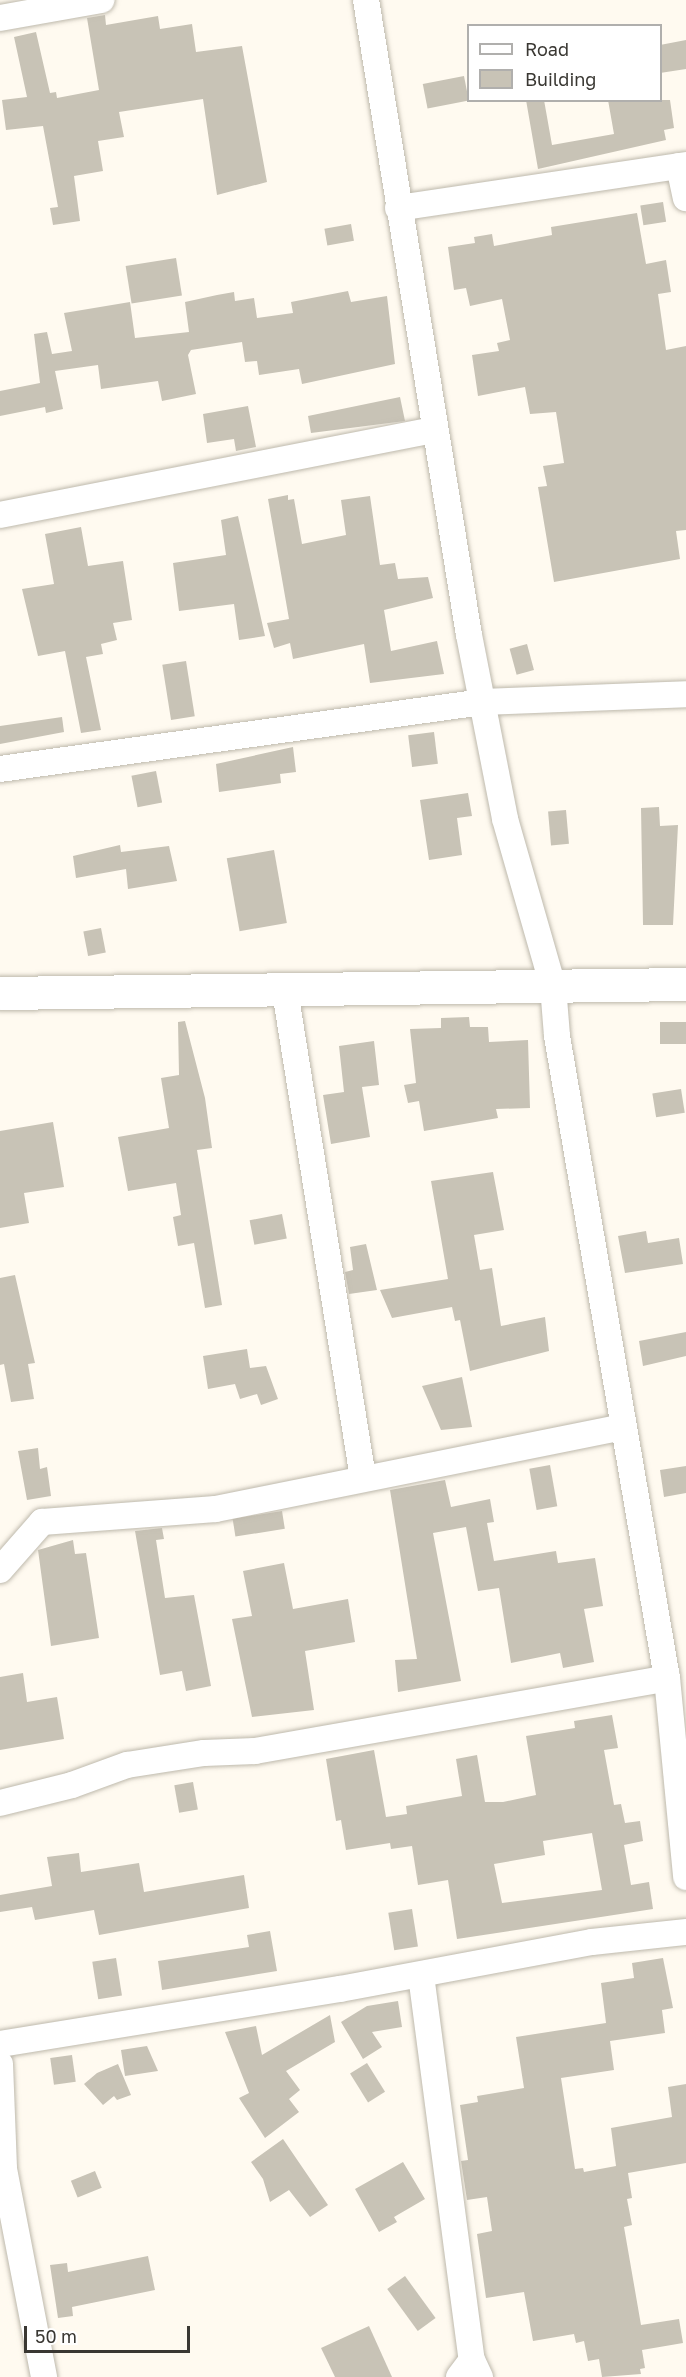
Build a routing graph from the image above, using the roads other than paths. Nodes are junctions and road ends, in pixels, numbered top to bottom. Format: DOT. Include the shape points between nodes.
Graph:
graph roads {
  1 [pos="101,0"];
  2 [pos="366,0"];
  3 [pos="0,18"];
  4 [pos="682,166"];
  5 [pos="686,198"];
  6 [pos="398,208"];
  7 [pos="435,430"];
  8 [pos="0,515"];
  9 [pos="686,694"];
  10 [pos="482,702"];
  11 [pos="0,769"];
  12 [pos="686,984"];
  13 [pos="553,986"];
  14 [pos="285,991"];
  15 [pos="0,993"];
  16 [pos="623,1427"];
  17 [pos="363,1477"];
  18 [pos="0,1570"];
  19 [pos="667,1678"];
  20 [pos="0,1803"];
  21 [pos="686,1877"];
  22 [pos="686,1932"];
  23 [pos="422,1975"];
  24 [pos="0,2044"];
  25 [pos="0,2064"];
  26 [pos="470,2371"];
  27 [pos="44,2377"];
  1 -- 3 [label="street"];
  2 -- 6 [label="street"];
  4 -- 5 [label="street"];
  4 -- 6 [label="street"];
  6 -- 7 [label="street"];
  7 -- 8 [label="street"];
  7 -- 10 [label="street"];
  9 -- 10 [label="street"];
  10 -- 11 [label="street"];
  10 -- 13 [label="street" via="505,819"];
  12 -- 13 [label="street"];
  13 -- 14 [label="street"];
  13 -- 16 [label="street" via="557,1036"];
  14 -- 15 [label="street"];
  14 -- 17 [label="street"];
  16 -- 17 [label="street"];
  16 -- 19 [label="street"];
  17 -- 18 [label="street" via="216,1509 42,1522"];
  19 -- 20 [label="street" via="255,1751 204,1753 127,1765 72,1785"];
  19 -- 21 [label="street"];
  22 -- 23 [label="street" via="592,1942"];
  23 -- 24 [label="street"];
  23 -- 26 [label="street"];
  25 -- 27 [label="street" via="4,2169"];
}
